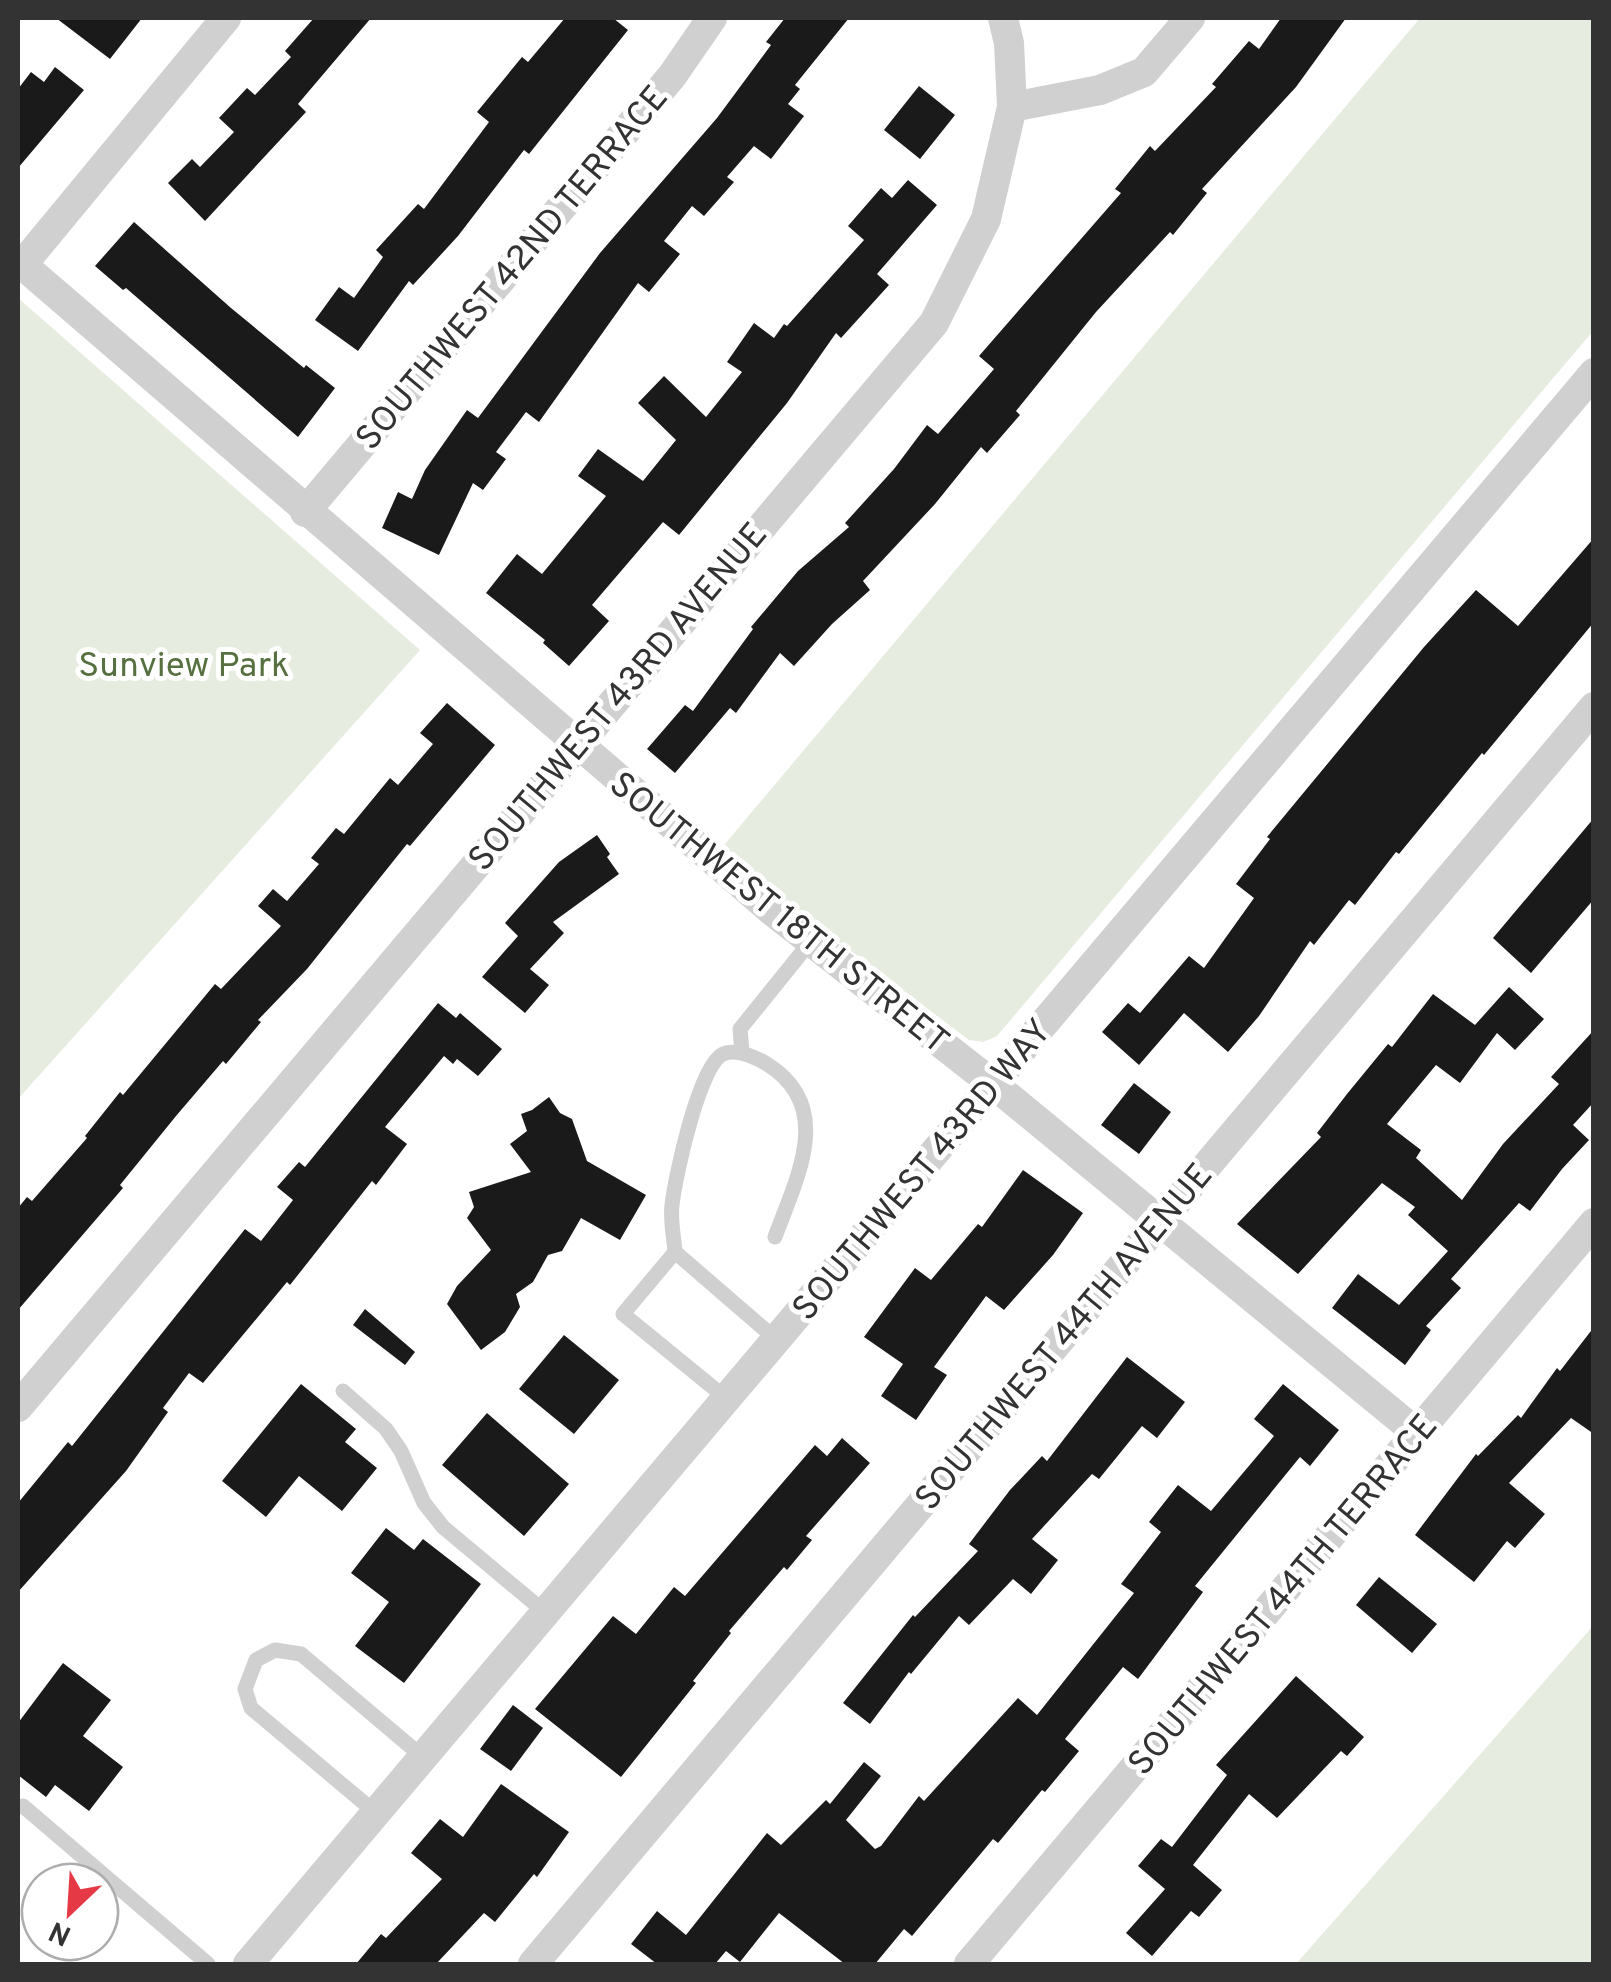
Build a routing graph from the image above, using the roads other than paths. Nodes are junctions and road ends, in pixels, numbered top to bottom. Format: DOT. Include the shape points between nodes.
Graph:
graph roads {
  1 [pos="226,18"];
  2 [pos="712,18"];
  3 [pos="1002,18"];
  4 [pos="1190,18"];
  5 [pos="1012,107"];
  6 [pos="20,263"];
  7 [pos="1594,374"];
  8 [pos="305,512"];
  9 [pos="1594,707"];
  10 [pos="576,745"];
  11 [pos="810,941"];
  12 [pos="742,1052"];
  13 [pos="993,1084"];
  14 [pos="1158,1222"];
  15 [pos="1594,1222"];
  16 [pos="775,1238"];
  17 [pos="675,1252"];
  18 [pos="777,1340"];
  19 [pos="344,1391"];
  20 [pos="727,1399"];
  21 [pos="18,1407"];
  22 [pos="1418,1433"];
  23 [pos="546,1613"];
  24 [pos="424,1758"];
  25 [pos="22,1806"];
  26 [pos="376,1813"];
  27 [pos="208,1964"];
  28 [pos="248,1964"];
  29 [pos="532,1964"];
  30 [pos="969,1964"];
  1 -- 6 [label="street"];
  2 -- 8 [label="street, SOUTHWEST 42ND TERRACE" via="672,76"];
  3 -- 5 [label="street, SOUTHWEST 43RD AVENUE"];
  4 -- 5 [label="street" via="1144,72 1100,90"];
  5 -- 10 [label="street, SOUTHWEST 43RD AVENUE" via="986,219 934,322"];
  6 -- 8 [label="street, SOUTHWEST 18TH STREET"];
  7 -- 13 [label="street, SOUTHWEST 43RD WAY"];
  8 -- 10 [label="street, SOUTHWEST 18TH STREET"];
  9 -- 14 [label="street, SOUTHWEST 44TH AVENUE"];
  10 -- 11 [label="street, SOUTHWEST 18TH STREET"];
  10 -- 21 [label="street, SOUTHWEST 43RD AVENUE"];
  11 -- 12 [label="lane" via="740,1029"];
  11 -- 13 [label="street, SOUTHWEST 18TH STREET"];
  12 -- 16 [label="lane" via="791,1084 807,1117 804,1159"];
  12 -- 17 [label="lane" via="723,1054 710,1067 690,1119 672,1208"];
  13 -- 14 [label="street, SOUTHWEST 18TH STREET"];
  13 -- 18 [label="street, SOUTHWEST 43RD WAY"];
  14 -- 22 [label="street, SOUTHWEST 18TH STREET"];
  14 -- 29 [label="street, SOUTHWEST 44TH AVENUE"];
  15 -- 22 [label="street, SOUTHWEST 44TH TERRACE"];
  17 -- 18 [label="lane"];
  17 -- 20 [label="lane" via="623,1314"];
  18 -- 20 [label="street, SOUTHWEST 43RD WAY"];
  19 -- 23 [label="lane" via="386,1429 443,1527"];
  20 -- 23 [label="street, SOUTHWEST 43RD WAY"];
  22 -- 30 [label="street, SOUTHWEST 44TH TERRACE"];
  23 -- 24 [label="street, SOUTHWEST 43RD WAY"];
  24 -- 26 [label="street, SOUTHWEST 43RD WAY"];
  24 -- 26 [label="lane" via="301,1654 275,1650 256,1660 245,1689 251,1708"];
  25 -- 27 [label="lane"];
  26 -- 28 [label="street, SOUTHWEST 43RD WAY"];
}
